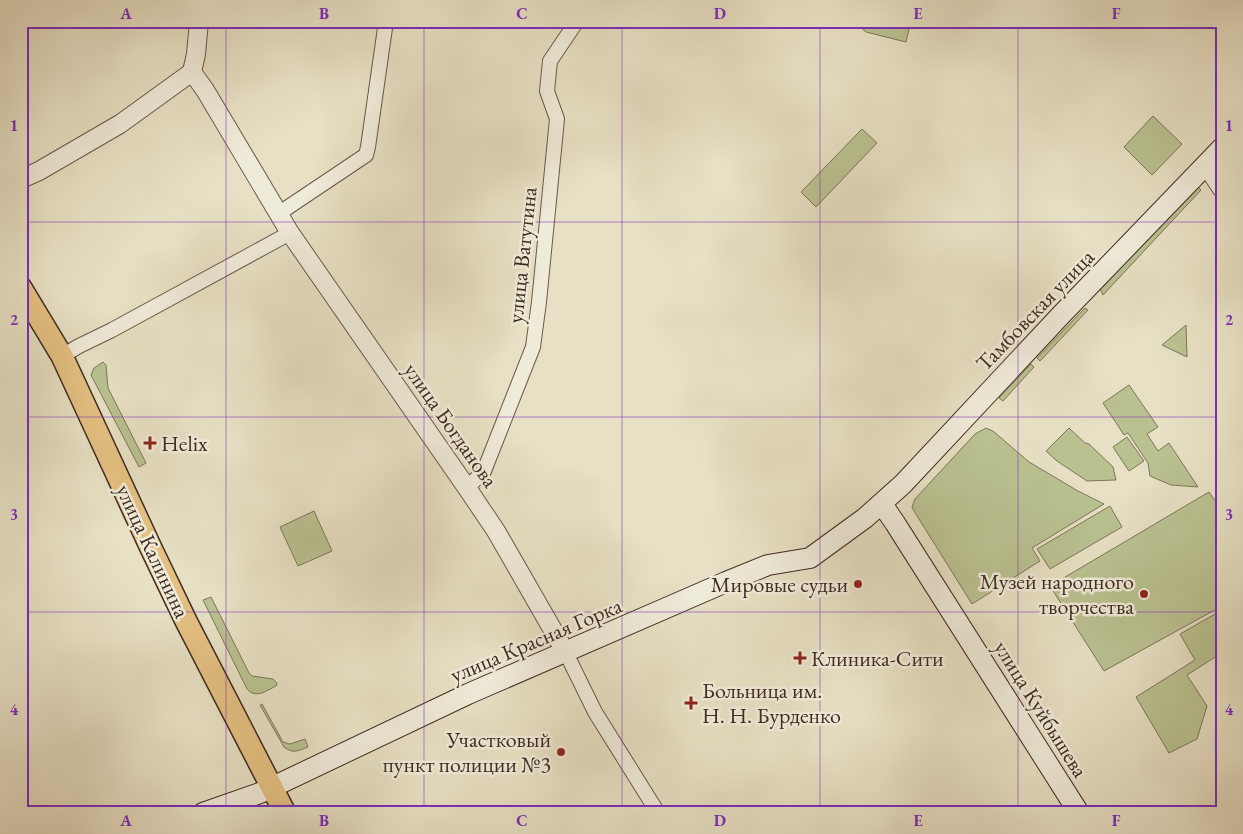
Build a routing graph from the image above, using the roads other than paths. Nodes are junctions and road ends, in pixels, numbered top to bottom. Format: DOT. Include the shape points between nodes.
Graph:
graph roads {
  1 [pos="199,21"];
  2 [pos="386,21"];
  3 [pos="575,21"];
  4 [pos="192,72"];
  5 [pos="1222,148"];
  6 [pos="1206,165"];
  7 [pos="21,179"];
  8 [pos="1222,189"];
  9 [pos="278,214"];
  10 [pos="290,233"];
  11 [pos="21,288"];
  12 [pos="62,356"];
  13 [pos="468,488"];
  14 [pos="882,504"];
  15 [pos="566,653"];
  16 [pos="272,787"];
  17 [pos="203,813"];
  18 [pos="285,813"];
  19 [pos="658,813"];
  20 [pos="1079,813"];
  1 -- 4 [label="street"];
  2 -- 9 [label="street" via="366,155"];
  3 -- 13 [label="street, улица Ватутина" via="550,61 547,91 558,119 533,347 484,471"];
  4 -- 7 [label="street" via="120,124"];
  4 -- 9 [label="street, улица Богданова"];
  5 -- 6 [label="main road, Тамбовская улица"];
  6 -- 8 [label="street"];
  6 -- 14 [label="main road, Тамбовская улица"];
  9 -- 10 [label="street, улица Богданова"];
  10 -- 12 [label="street"];
  10 -- 13 [label="street, улица Богданова"];
  11 -- 12 [label="main road, улица Калинина"];
  12 -- 16 [label="main road, улица Калинина" via="169,587"];
  13 -- 15 [label="street, улица Богданова"];
  14 -- 15 [label="main road, улица Красная Горка" via="810,558 768,565"];
  14 -- 20 [label="main road, улица Куйбышева"];
  15 -- 16 [label="main road, улица Красная Горка" via="468,694"];
  15 -- 19 [label="street, улица Богданова" via="595,712"];
  16 -- 17 [label="main road, улица Красная Горка"];
  16 -- 18 [label="main road, улица Калинина"];
}
